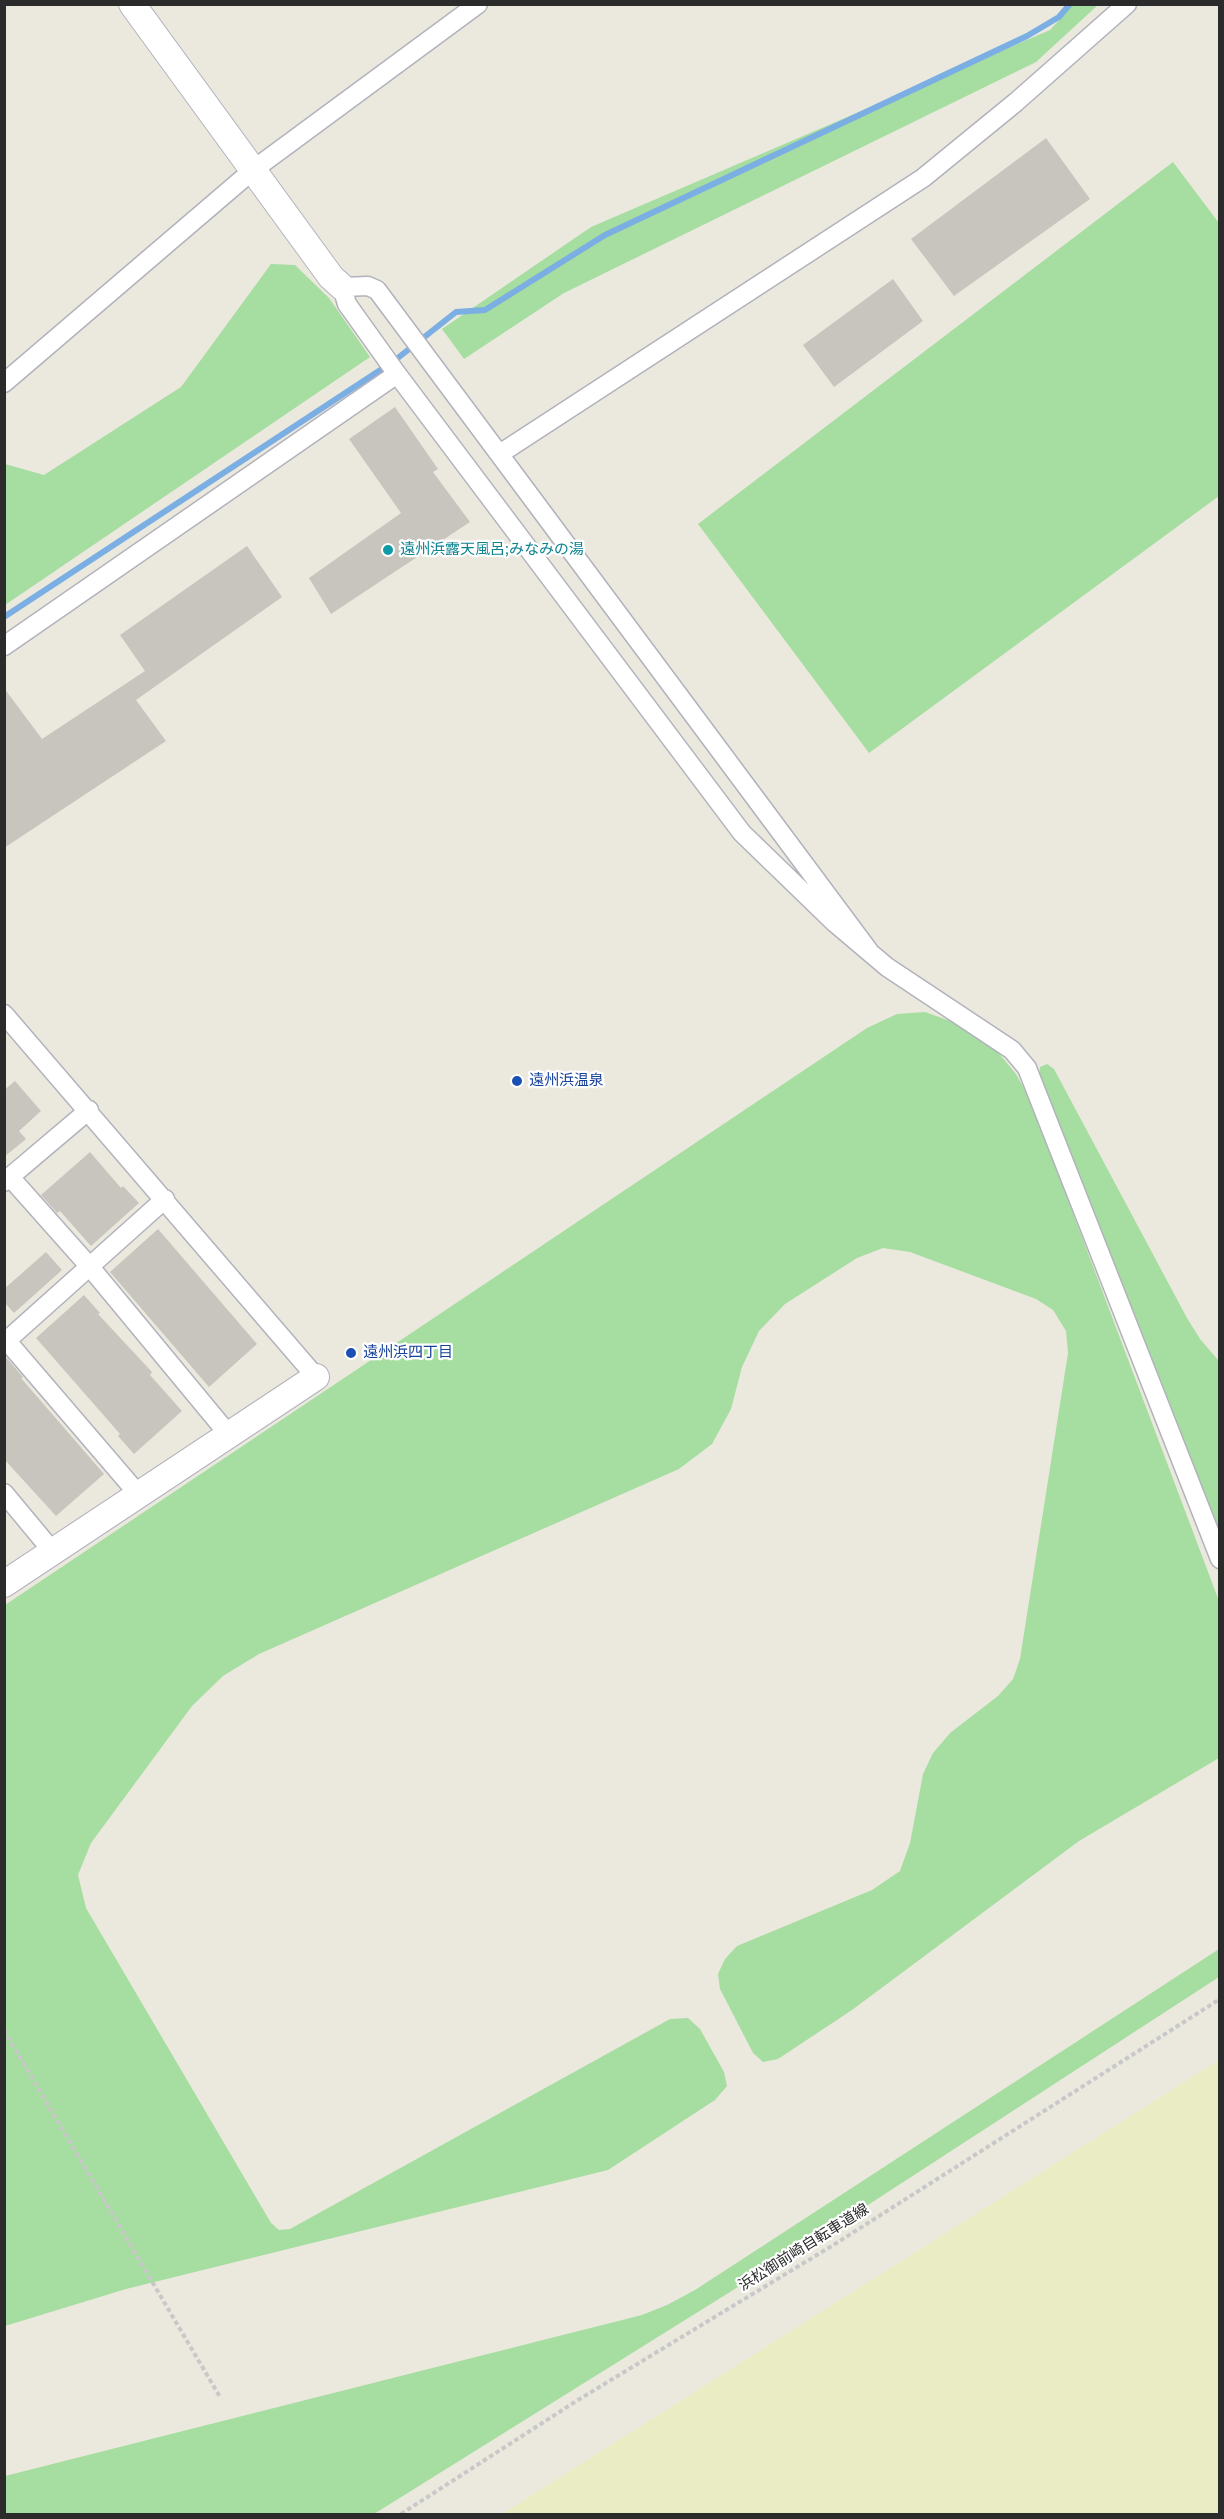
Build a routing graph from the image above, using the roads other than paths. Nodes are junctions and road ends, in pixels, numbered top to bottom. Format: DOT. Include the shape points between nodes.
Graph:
graph roads {
  1 [pos="132,4"];
  2 [pos="478,4"];
  3 [pos="1127,4"];
  4 [pos="253,170"];
  5 [pos="342,286"];
  6 [pos="397,374"];
  7 [pos="4,383"];
  8 [pos="501,453"];
  9 [pos="4,646"];
  10 [pos="869,951"];
  11 [pos="4,1014"];
  12 [pos="89,1110"];
  13 [pos="7,1179"];
  14 [pos="165,1199"];
  15 [pos="90,1267"];
  16 [pos="6,1342"];
  17 [pos="316,1377"];
  18 [pos="229,1435"];
  19 [pos="4,1493"];
  20 [pos="139,1495"];
  21 [pos="53,1552"];
  22 [pos="1220,1559"];
  23 [pos="4,1584"];
  1 -- 4 [label="street"];
  2 -- 4 [label="street"];
  3 -- 8 [label="street" via="1025,95 923,178"];
  4 -- 5 [label="street"];
  4 -- 7 [label="street"];
  5 -- 6 [label="street" via="347,304"];
  5 -- 8 [label="street" via="377,290"];
  6 -- 9 [label="street"];
  6 -- 10 [label="street" via="742,833"];
  8 -- 10 [label="street"];
  10 -- 22 [label="street" via="1012,1050 1027,1068"];
  11 -- 12 [label="street"];
  12 -- 13 [label="street"];
  12 -- 14 [label="street"];
  13 -- 15 [label="street"];
  14 -- 15 [label="street"];
  14 -- 17 [label="street"];
  15 -- 16 [label="street"];
  15 -- 18 [label="street"];
  16 -- 20 [label="street"];
  17 -- 18 [label="street"];
  18 -- 20 [label="street"];
  19 -- 21 [label="street"];
  20 -- 21 [label="street"];
  21 -- 23 [label="street"];
}
